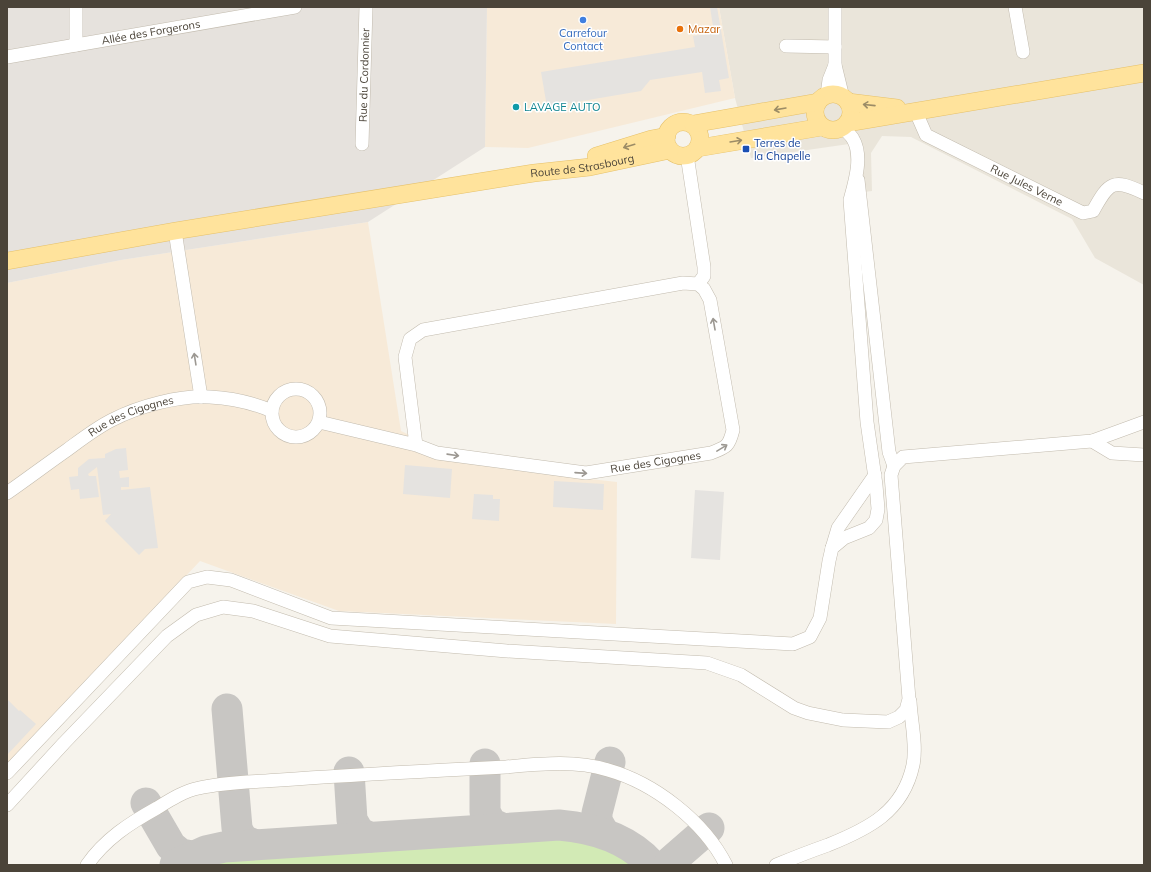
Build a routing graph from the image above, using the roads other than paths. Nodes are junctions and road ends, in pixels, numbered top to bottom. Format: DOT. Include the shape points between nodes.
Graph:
graph roads {
  1 [pos="76,7"];
  2 [pos="296,7"];
  3 [pos="366,7"];
  4 [pos="835,7"];
  5 [pos="1016,7"];
  6 [pos="76,45"];
  7 [pos="786,46"];
  8 [pos="835,47"];
  9 [pos="1023,52"];
  10 [pos="7,57"];
  11 [pos="1144,73"];
  12 [pos="834,99"];
  13 [pos="918,110"];
  14 [pos="693,124"];
  15 [pos="845,125"];
  16 [pos="822,127"];
  17 [pos="669,143"];
  18 [pos="362,144"];
  19 [pos="692,152"];
  20 [pos="857,173"];
  21 [pos="1144,193"];
  22 [pos="174,231"];
  23 [pos="7,260"];
  24 [pos="698,284"];
  25 [pos="201,397"];
  26 [pos="272,411"];
  27 [pos="319,422"];
  28 [pos="1144,422"];
  29 [pos="1092,441"];
  30 [pos="416,444"];
  31 [pos="1144,455"];
  32 [pos="894,466"];
  33 [pos="875,476"];
  34 [pos="7,493"];
  35 [pos="832,548"];
  36 [pos="910,699"];
  37 [pos="7,774"];
  38 [pos="7,805"];
  39 [pos="87,865"];
  40 [pos="726,865"];
  41 [pos="776,865"];
  1 -- 6 [label="street"];
  2 -- 6 [label="street, Allée des Forgerons"];
  3 -- 18 [label="street, Rue du Cordonnier"];
  4 -- 8 [label="street"];
  5 -- 9 [label="street"];
  6 -- 10 [label="street, Allée des Forgerons"];
  7 -- 8 [label="street"];
  8 -- 12 [label="street"];
  11 -- 13 [label="main road"];
  13 -- 12 [label="main road, one-way"];
  12 -- 14 [label="main road, one-way"];
  12 -- 15 [label="main road" via="850,113"];
  12 -- 16 [label="main road" via="816,107 815,118"];
  13 -- 15 [label="main road"];
  13 -- 21 [label="street, Rue Jules Verne" via="926,136 1083,213 1093,211 1107,188 1117,184 1128,185"];
  14 -- 17 [label="main road" via="676,123 672,126"];
  14 -- 19 [label="main road" via="701,138"];
  15 -- 16 [label="main road" via="832,130"];
  15 -- 20 [label="street" via="857,150"];
  19 -- 16 [label="main road, one-way"];
  17 -- 19 [label="main road" via="678,155"];
  17 -- 22 [label="main road, Route de Strasbourg" via="651,139 534,174"];
  19 -- 24 [label="street" via="704,267 704,276"];
  20 -- 32 [label="street" via="889,452"];
  20 -- 33 [label="street" via="850,200 867,422"];
  22 -- 23 [label="main road, Route de Strasbourg"];
  25 -- 22 [label="street, one-way"];
  24 -- 30 [label="street" via="683,283 650,288 423,330 410,339 405,357"];
  30 -- 24 [label="street, Rue des Cigognes, one-way" via="437,453 586,474 711,453 725,448 733,430 710,300"];
  25 -- 26 [label="street, Rue des Cigognes" via="228,399"];
  25 -- 34 [label="street, Rue des Cigognes" via="167,401 114,419 97,428"];
  26 -- 27 [label="street" via="279,430 292,437 308,434"];
  26 -- 27 [label="street" via="274,403 282,394 302,389 316,399 319,406"];
  27 -- 30 [label="street, Rue des Cigognes"];
  28 -- 29 [label="street"];
  29 -- 31 [label="street" via="1112,453"];
  29 -- 32 [label="street" via="903,457"];
  32 -- 36 [label="street" via="891,474"];
  33 -- 35 [label="street" via="838,528"];
  33 -- 35 [label="street" via="878,509 876,520 870,528 844,538"];
  35 -- 37 [label="street" via="820,618 810,637 793,644 331,618 231,580 207,577 188,582"];
  36 -- 38 [label="street" via="906,710 888,722 843,720 794,708 741,675 707,663 507,651 330,636 253,611 223,607 196,615 167,636"];
  36 -- 41 [label="street" via="913,766 905,787 892,808 863,830"];
  39 -- 40 [label="street" via="112,837 127,825 184,793 198,788 341,775 578,764 621,774 669,801 712,843"];
}
